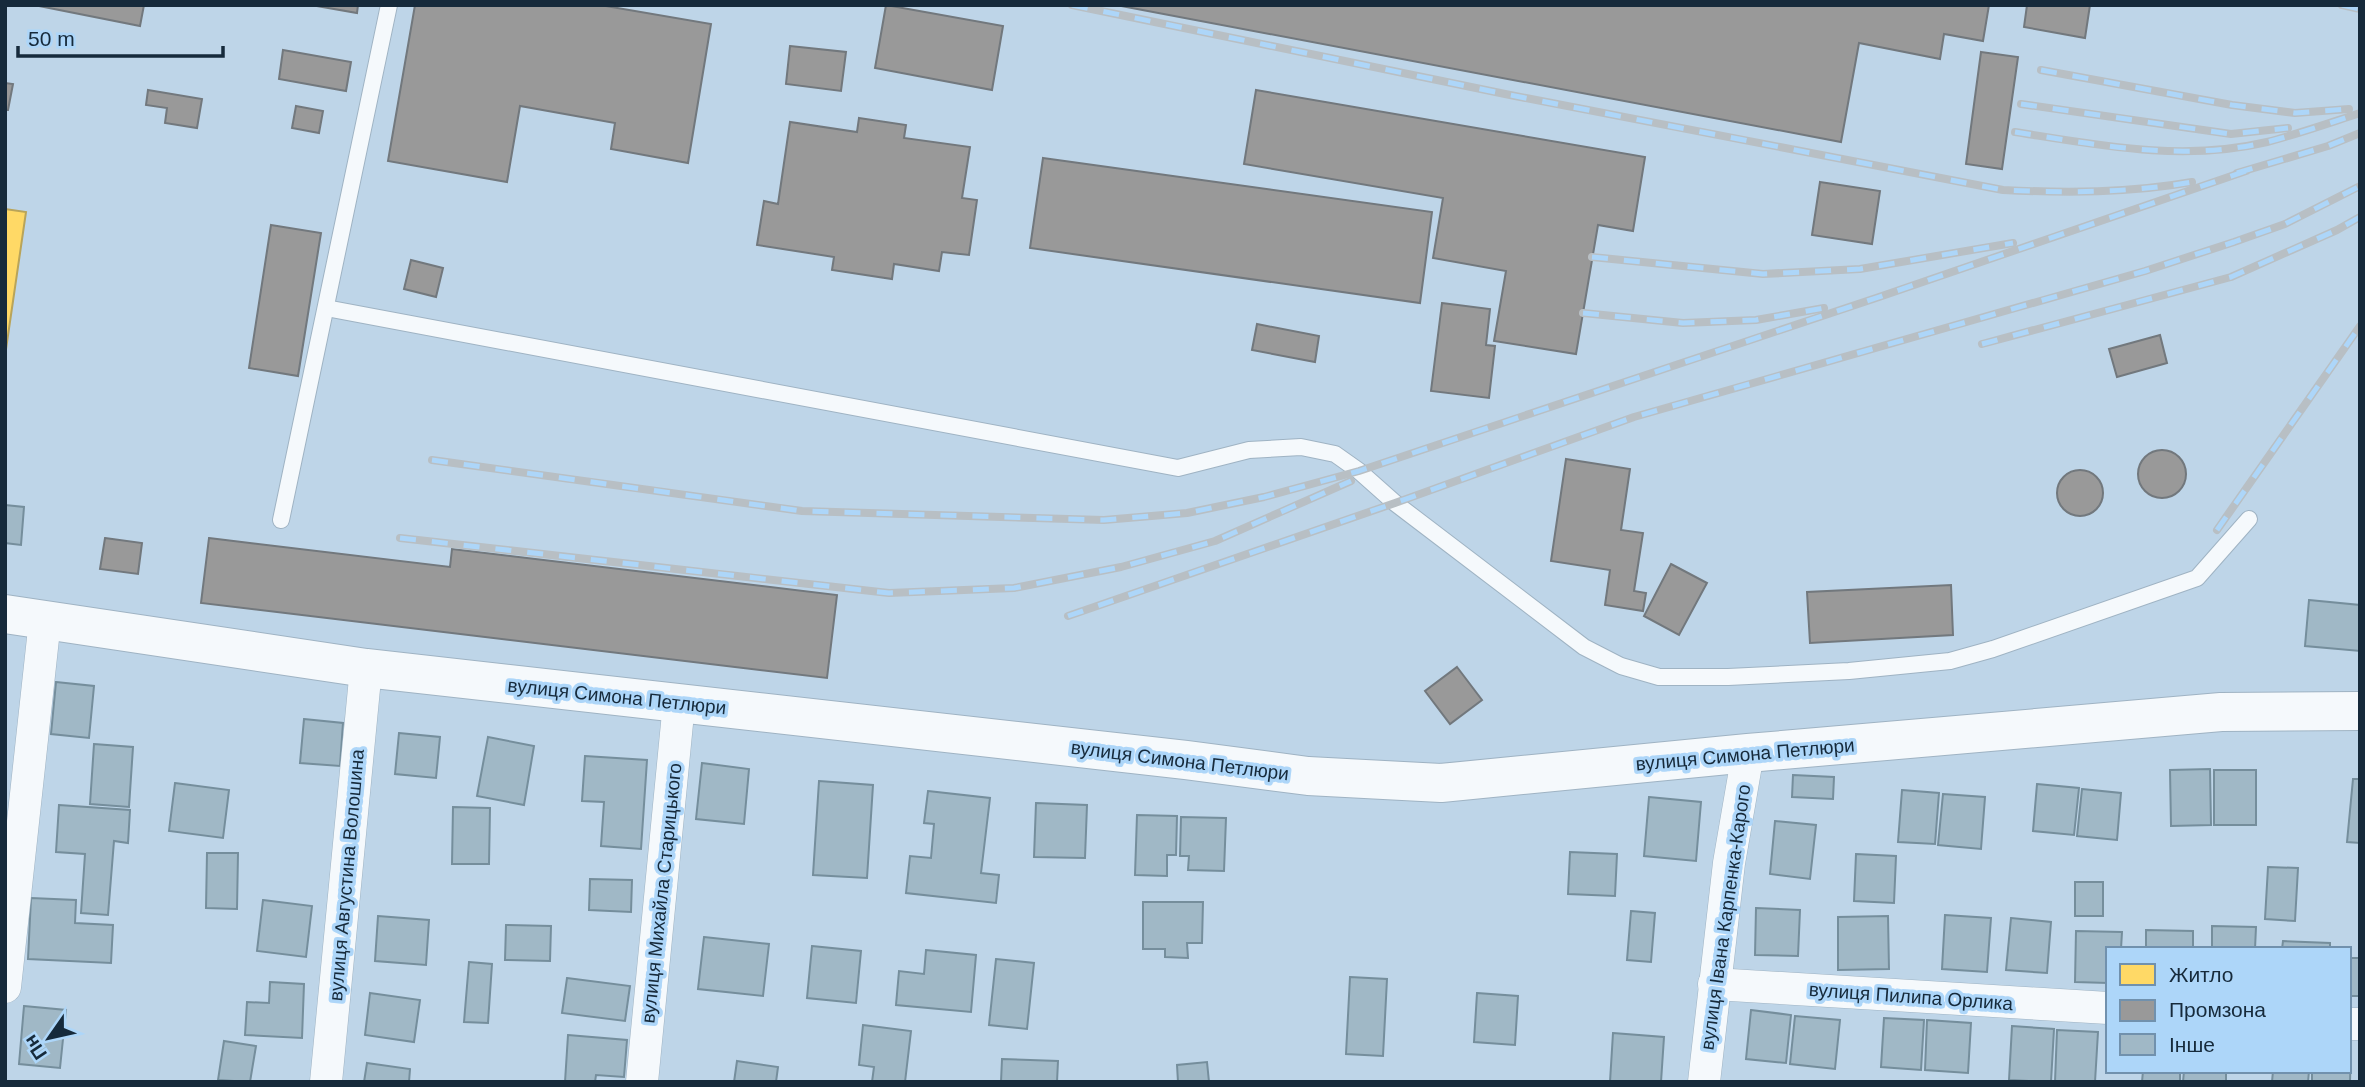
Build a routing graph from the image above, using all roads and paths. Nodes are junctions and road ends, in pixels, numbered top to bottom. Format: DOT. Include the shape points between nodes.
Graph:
graph roads {
  1 [pos="388,5"];
  2 [pos="326,308"];
  3 [pos="2249,519"];
  4 [pos="281,520"];
  5 [pos="5,614"];
  6 [pos="45,620"];
  7 [pos="366,668"];
  8 [pos="680,704"];
  9 [pos="2360,711"];
  10 [pos="1748,753"];
  11 [pos="1714,984"];
  12 [pos="5,987"];
  13 [pos="2106,1009"];
  14 [pos="327,1082"];
  15 [pos="642,1082"];
  16 [pos="1704,1082"];
  1 -- 2 [label="lane"];
  2 -- 3 [label="lane" via="1178,468 1249,450 1301,447 1335,454 1584,647 1621,666 1659,677 1849,671 1950,661 2197,579"];
  2 -- 4 [label="lane"];
  5 -- 6 [label="main road, вулиця Симона Петлюри"];
  6 -- 7 [label="main road, вулиця Симона Петлюри"];
  6 -- 12 [label="street"];
  7 -- 8 [label="main road, вулиця Симона Петлюри"];
  7 -- 14 [label="street, вулиця Августина Волошина"];
  8 -- 10 [label="main road, вулиця Симона Петлюри" via="1308,776 1441,783"];
  8 -- 15 [label="street, вулиця Михайла Старицького"];
  9 -- 10 [label="main road, вулиця Симона Петлюри" via="2221,712"];
  10 -- 11 [label="street, вулиця Івана Карпенка-Карого"];
  11 -- 13 [label="street, вулиця Пилипа Орлика"];
  11 -- 16 [label="street, вулиця Івана Карпенка-Карого"];
}
